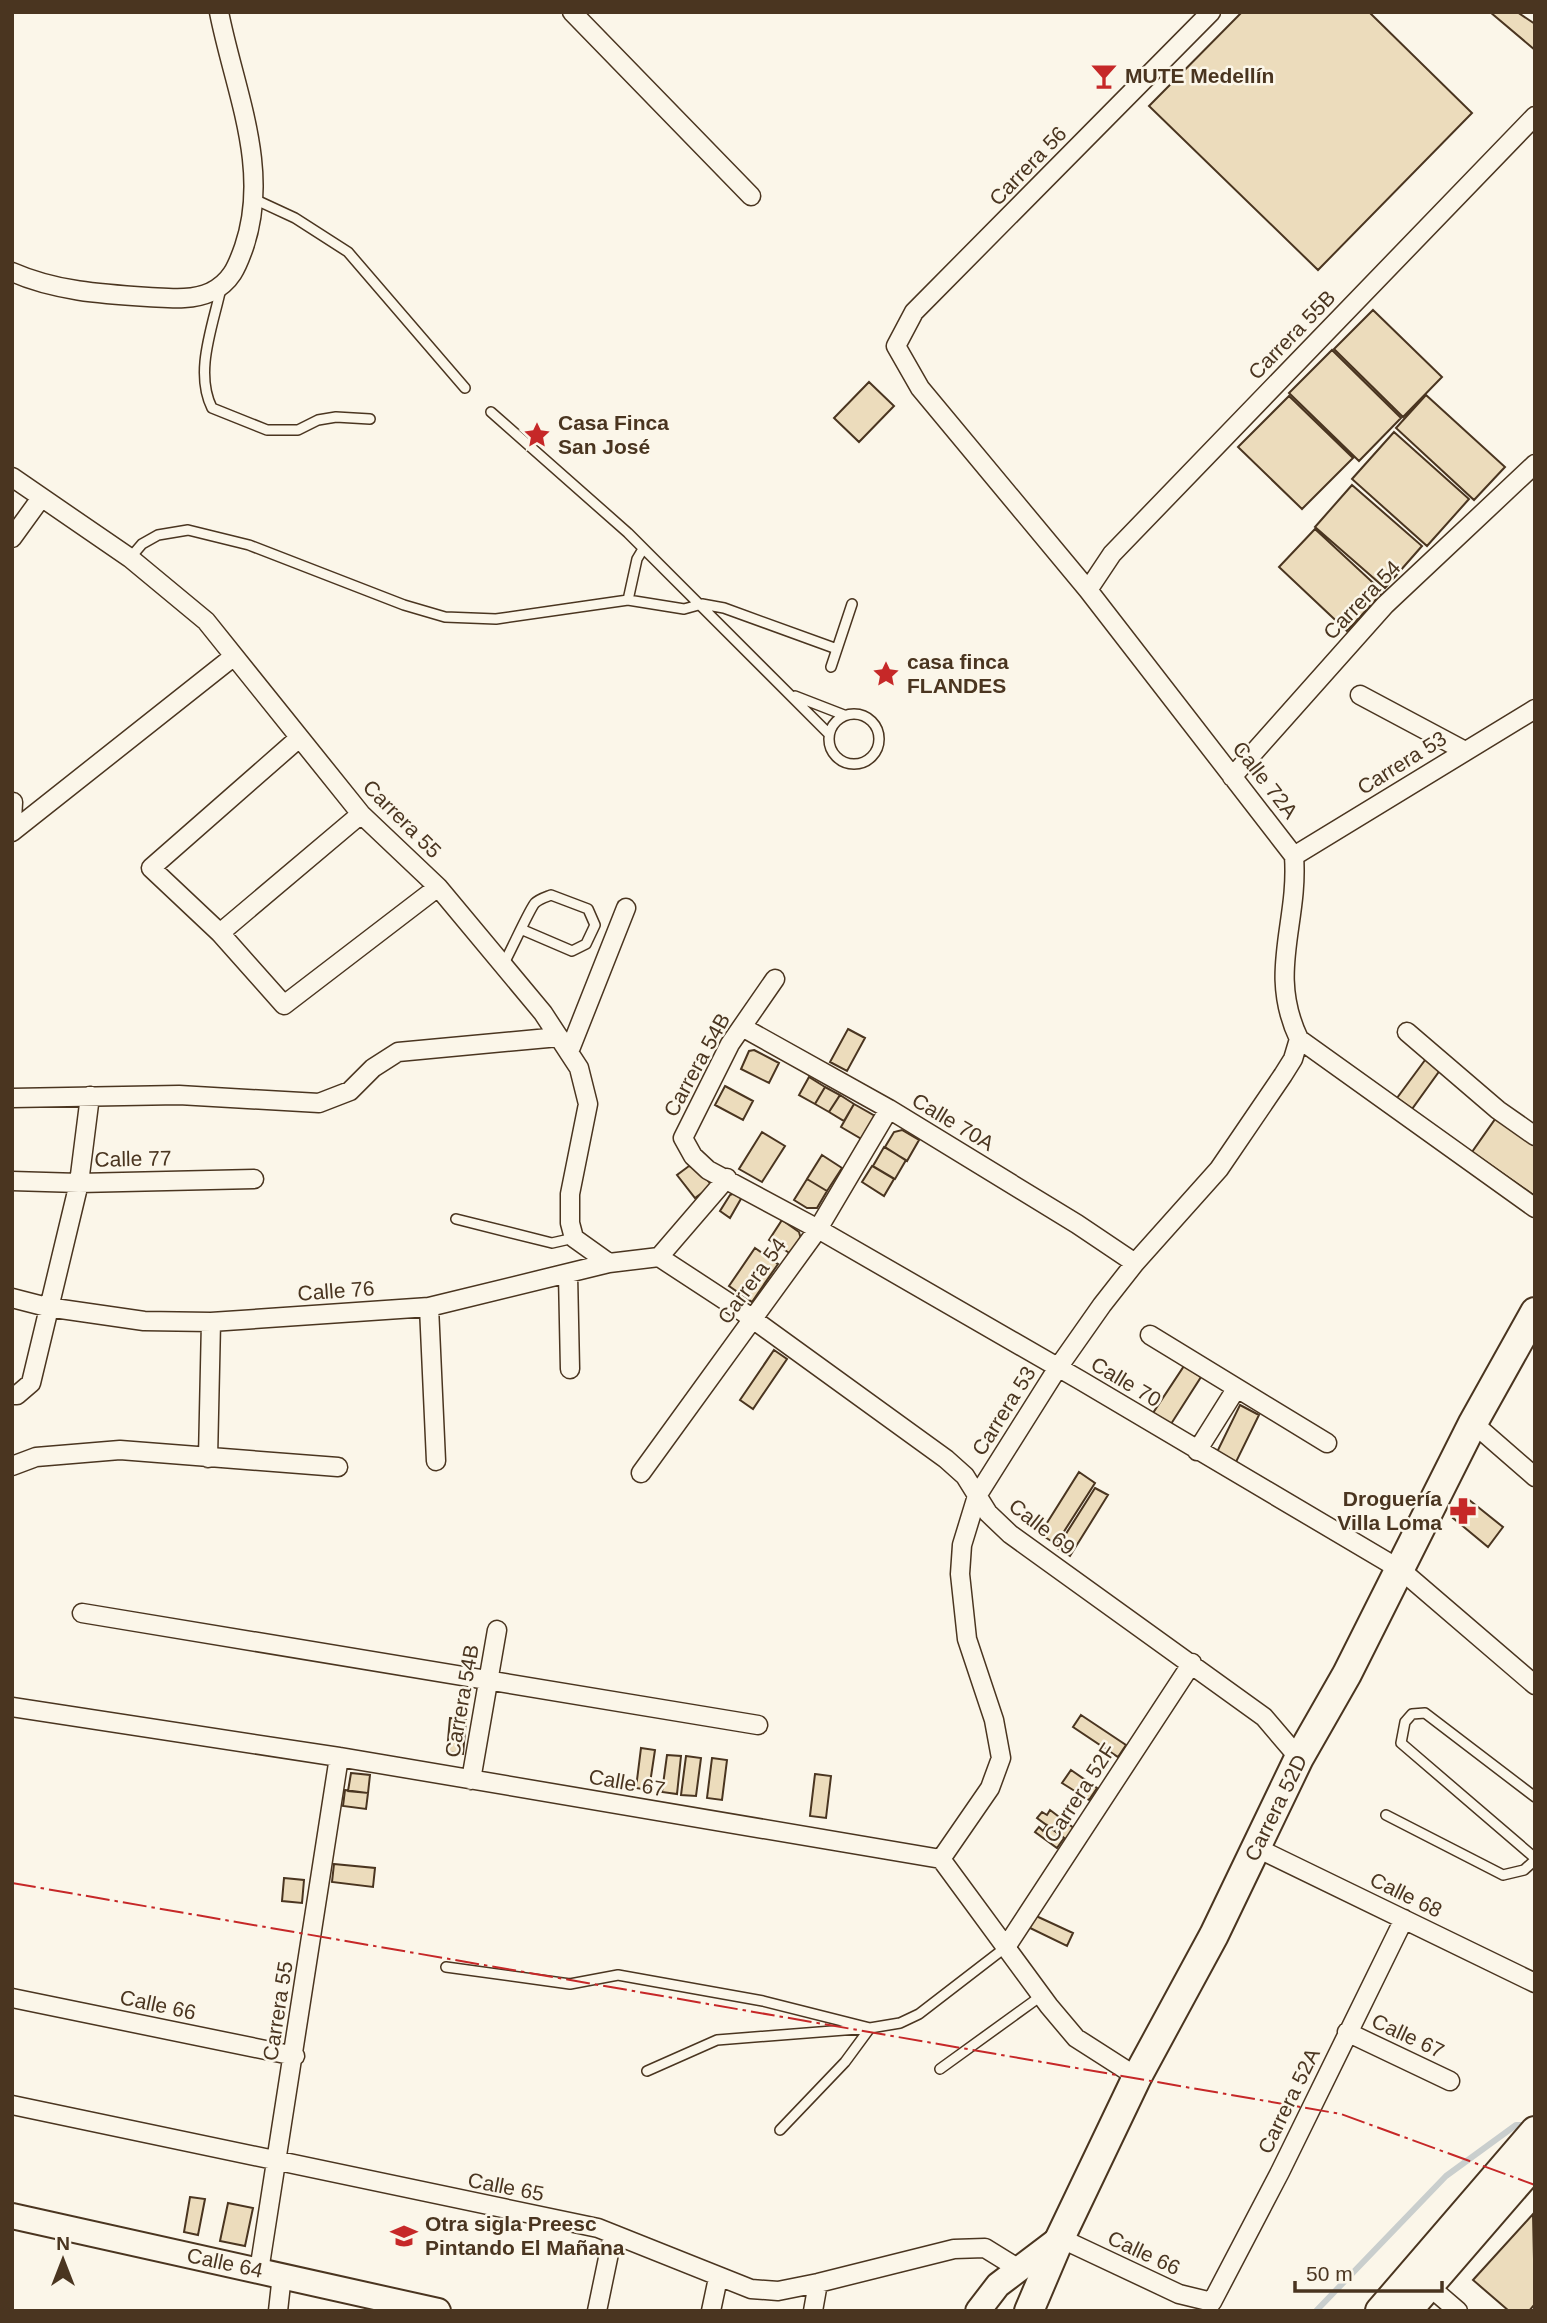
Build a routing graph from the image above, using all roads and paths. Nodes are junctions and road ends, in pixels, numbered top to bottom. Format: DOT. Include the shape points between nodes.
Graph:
graph roads {
  1 [pos="219,12"];
  2 [pos="572,12"];
  3 [pos="1211,12"];
  4 [pos="1535,116"];
  5 [pos="751,196"];
  6 [pos="254,199"];
  7 [pos="12,272"];
  8 [pos="222,285"];
  9 [pos="902,360"];
  10 [pos="465,388"];
  11 [pos="491,412"];
  12 [pos="370,419"];
  13 [pos="1535,464"];
  14 [pos="12,477"];
  15 [pos="41,498"];
  16 [pos="12,538"];
  17 [pos="643,550"];
  18 [pos="130,558"];
  19 [pos="1088,590"];
  20 [pos="628,600"];
  21 [pos="852,604"];
  22 [pos="697,606"];
  23 [pos="837,649"];
  24 [pos="233,657"];
  25 [pos="831,667"];
  26 [pos="790,694"];
  27 [pos="1360,695"];
  28 [pos="1535,709"];
  29 [pos="844,715"];
  30 [pos="829,734"];
  31 [pos="298,739"];
  32 [pos="1465,751"];
  33 [pos="1233,777"];
  34 [pos="13,802"];
  35 [pos="361,814"];
  36 [pos="12,821"];
  37 [pos="12,832"];
  38 [pos="1294,856"];
  39 [pos="438,887"];
  40 [pos="626,908"];
  41 [pos="523,930"];
  42 [pos="220,933"];
  43 [pos="503,965"];
  44 [pos="775,979"];
  45 [pos="742,1027"];
  46 [pos="1407,1032"];
  47 [pos="559,1037"];
  48 [pos="1298,1039"];
  49 [pos="569,1052"];
  50 [pos="90,1096"];
  51 [pos="12,1098"];
  52 [pos="888,1109"];
  53 [pos="1535,1136"];
  54 [pos="683,1138"];
  55 [pos="727,1178"];
  56 [pos="254,1179"];
  57 [pos="12,1181"];
  58 [pos="79,1183"];
  59 [pos="1535,1208"];
  60 [pos="456,1219"];
  61 [pos="818,1229"];
  62 [pos="574,1238"];
  63 [pos="659,1257"];
  64 [pos="1135,1263"];
  65 [pos="609,1264"];
  66 [pos="568,1274"];
  67 [pos="12,1298"];
  68 [pos="47,1307"];
  69 [pos="429,1307"];
  70 [pos="1535,1312"];
  71 [pos="751,1320"];
  72 [pos="211,1322"];
  73 [pos="1150,1335"];
  74 [pos="570,1369"];
  75 [pos="1057,1369"];
  76 [pos="1236,1389"];
  77 [pos="12,1395"];
  78 [pos="1473,1423"];
  79 [pos="1326,1443"];
  80 [pos="1197,1451"];
  81 [pos="208,1458"];
  82 [pos="436,1461"];
  83 [pos="12,1465"];
  84 [pos="338,1467"];
  85 [pos="641,1473"];
  86 [pos="1535,1477"];
  87 [pos="978,1496"];
  88 [pos="1401,1570"];
  89 [pos="82,1613"];
  90 [pos="497,1630"];
  91 [pos="1192,1663"];
  92 [pos="488,1680"];
  93 [pos="1535,1685"];
  94 [pos="12,1707"];
  95 [pos="758,1725"];
  96 [pos="339,1757"];
  97 [pos="1298,1758"];
  98 [pos="471,1780"];
  99 [pos="1535,1797"];
  100 [pos="1385,1815"];
  101 [pos="1257,1848"];
  102 [pos="941,1859"];
  103 [pos="1535,1859"];
  104 [pos="1404,1919"];
  105 [pos="1006,1947"];
  106 [pos="446,1967"];
  107 [pos="1535,1983"];
  108 [pos="1041,1996"];
  109 [pos="12,1998"];
  110 [pos="870,2028"];
  111 [pos="1347,2032"];
  112 [pos="295,2056"];
  113 [pos="940,2069"];
  114 [pos="647,2071"];
  115 [pos="1137,2077"];
  116 [pos="1450,2081"];
  117 [pos="12,2105"];
  118 [pos="780,2130"];
  119 [pos="1529,2148"];
  120 [pos="277,2162"];
  121 [pos="12,2216"];
  122 [pos="613,2234"];
  123 [pos="1060,2238"];
  124 [pos="1019,2269"];
  125 [pos="271,2273"];
  126 [pos="718,2278"];
  127 [pos="818,2283"];
  128 [pos="1430,2287"];
  129 [pos="1210,2306"];
  130 [pos="278,2311"];
  131 [pos="438,2311"];
  132 [pos="597,2311"];
  133 [pos="711,2311"];
  134 [pos="813,2311"];
  135 [pos="978,2311"];
  136 [pos="1030,2311"];
  137 [pos="1380,2311"];
  138 [pos="1406,2311"];
  139 [pos="1458,2311"];
  1 -- 6 [label="street" via="249,137"];
  2 -- 5 [label="street"];
  3 -- 9 [label="street, Carrera 56" via="914,312 896,346"];
  4 -- 19 [label="street, Carrera 55B" via="1112,554"];
  6 -- 8 [label="street" via="240,258 232,277"];
  6 -- 10 [label="lane" via="295,218 348,252"];
  7 -- 8 [label="street" via="45,284 104,294 186,298"];
  8 -- 12 [label="lane" via="204,368 204,391 212,408 267,430 298,430 336,417"];
  9 -- 19 [label="street, Calle 72A" via="920,388"];
  11 -- 17 [label="lane"];
  13 -- 33 [label="street, Carrera 54" via="1385,605"];
  14 -- 15 [label="street, Carrera 55"];
  15 -- 16 [label="street"];
  15 -- 18 [label="street, Carrera 55"];
  17 -- 20 [label="lane"];
  17 -- 22 [label="lane" via="692,595"];
  18 -- 20 [label="lane" via="158,534 188,530 259,549 445,617 496,620"];
  18 -- 24 [label="street, Carrera 55" via="206,621"];
  19 -- 33 [label="street, Calle 72A"];
  20 -- 22 [label="lane" via="675,608"];
  21 -- 23 [label="lane"];
  22 -- 23 [label="lane" via="724,608"];
  22 -- 26 [label="lane"];
  23 -- 25 [label="lane"];
  24 -- 31 [label="street, Carrera 55"];
  24 -- 37 [label="street"];
  26 -- 29 [label="lane"];
  26 -- 30 [label="lane"];
  27 -- 32 [label="street"];
  28 -- 32 [label="street, Carrera 53"];
  29 -- 30 [label="lane"];
  29 -- 30 [label="lane" via="862,715 877,727 874,754 860,764 843,762 831,750"];
  31 -- 35 [label="street, Carrera 55"];
  31 -- 42 [label="street" via="151,868"];
  32 -- 38 [label="street, Carrera 53"];
  33 -- 38 [label="street, Calle 72A"];
  34 -- 36 [label="street"];
  35 -- 39 [label="street, Carrera 55"];
  35 -- 42 [label="street"];
  38 -- 48 [label="street" via="1284,1000"];
  39 -- 42 [label="street" via="284,1005"];
  39 -- 43 [label="street, Carrera 55"];
  40 -- 49 [label="street"];
  41 -- 41 [label="lane" via="534,904 551,895 588,909 595,925 586,944 572,951"];
  41 -- 43 [label="lane"];
  43 -- 47 [label="street, Carrera 55"];
  44 -- 45 [label="street, Carrera 54B"];
  45 -- 52 [label="street, Calle 70A"];
  45 -- 54 [label="street, Carrera 54B"];
  46 -- 53 [label="street"];
  47 -- 49 [label="street, Carrera 55"];
  47 -- 50 [label="street" via="398,1052 350,1091 319,1103 178,1095"];
  48 -- 59 [label="street"];
  48 -- 64 [label="street, Carrera 53" via="1288,1067 1219,1169"];
  49 -- 62 [label="street, Carrera 55" via="579,1068 588,1104 570,1195"];
  50 -- 51 [label="street"];
  50 -- 58 [label="street"];
  52 -- 61 [label="street, Carrera 54"];
  52 -- 64 [label="street, Calle 70A"];
  54 -- 55 [label="street, Calle 70" via="708,1170"];
  55 -- 61 [label="street, Calle 70"];
  55 -- 63 [label="street"];
  56 -- 58 [label="street, Calle 77"];
  57 -- 58 [label="street, Calle 77"];
  58 -- 68 [label="street"];
  60 -- 62 [label="lane" via="552,1243"];
  61 -- 71 [label="street, Carrera 54"];
  61 -- 75 [label="street, Calle 70"];
  62 -- 65 [label="street"];
  63 -- 65 [label="street, Calle 76"];
  63 -- 71 [label="street, Calle 69"];
  64 -- 75 [label="street, Carrera 53"];
  65 -- 66 [label="street, Calle 76"];
  66 -- 69 [label="street, Calle 76"];
  66 -- 74 [label="street"];
  67 -- 68 [label="street, Calle 76"];
  68 -- 72 [label="street, Calle 76" via="144,1321"];
  68 -- 77 [label="street" via="31,1383"];
  69 -- 72 [label="street, Calle 76"];
  69 -- 82 [label="street"];
  70 -- 78 [label="main road, Carrera 52D"];
  71 -- 85 [label="street, Carrera 54"];
  71 -- 87 [label="street, Calle 69" via="946,1459"];
  72 -- 81 [label="street"];
  73 -- 76 [label="street"];
  75 -- 80 [label="street, Calle 70"];
  75 -- 87 [label="street, Carrera 53"];
  76 -- 79 [label="street"];
  76 -- 80 [label="street"];
  78 -- 86 [label="street"];
  78 -- 88 [label="main road, Carrera 52D"];
  80 -- 88 [label="street, Calle 70"];
  81 -- 83 [label="street" via="120,1450 36,1457"];
  81 -- 84 [label="street"];
  87 -- 91 [label="street, Calle 69" via="1010,1534"];
  87 -- 102 [label="street, Carrera 53" via="962,1545 960,1574 967,1639 994,1720 1001,1758 990,1788"];
  88 -- 93 [label="street, Calle 70"];
  88 -- 97 [label="main road, Carrera 52D"];
  89 -- 92 [label="street"];
  90 -- 92 [label="street, Carrera 54B"];
  91 -- 97 [label="street, Calle 69" via="1264,1717"];
  91 -- 105 [label="street, Carrera 52F"];
  92 -- 95 [label="street"];
  92 -- 98 [label="street, Carrera 54B"];
  94 -- 96 [label="street, Calle 67"];
  96 -- 98 [label="street, Calle 67"];
  96 -- 112 [label="street, Carrera 55"];
  97 -- 101 [label="main road, Carrera 52D"];
  98 -- 102 [label="street, Calle 67"];
  99 -- 103 [label="lane" via="1425,1713 1412,1714 1405,1722 1401,1744"];
  100 -- 103 [label="lane" via="1503,1875 1524,1870"];
  101 -- 104 [label="street, Calle 68"];
  101 -- 115 [label="main road, Carrera 52D"];
  102 -- 105 [label="street"];
  104 -- 107 [label="street, Calle 68"];
  104 -- 111 [label="street, Carrera 52A"];
  105 -- 108 [label="street"];
  105 -- 110 [label="lane" via="919,2014"];
  106 -- 110 [label="lane" via="570,1984 618,1975 762,2001"];
  108 -- 113 [label="lane"];
  108 -- 115 [label="street" via="1076,2038"];
  109 -- 112 [label="street, Calle 66"];
  110 -- 114 [label="lane" via="717,2040"];
  110 -- 118 [label="lane" via="845,2062"];
  111 -- 116 [label="street, Calle 67"];
  111 -- 129 [label="street, Carrera 52A"];
  112 -- 120 [label="street, Carrera 55"];
  115 -- 123 [label="main road, Carrera 52D"];
  117 -- 120 [label="street, Calle 65"];
  119 -- 128 [label="main road"];
  119 -- 137 [label="main road"];
  120 -- 122 [label="street, Calle 65"];
  120 -- 125 [label="street, Carrera 55"];
  121 -- 125 [label="street, Calle 64"];
  122 -- 126 [label="street, Calle 65"];
  122 -- 132 [label="street"];
  123 -- 124 [label="street"];
  123 -- 129 [label="street, Calle 66"];
  123 -- 136 [label="main road, Carrera 52D"];
  124 -- 127 [label="street, Calle 65" via="985,2248 954,2249"];
  124 -- 135 [label="street" via="998,2285"];
  125 -- 130 [label="street, Carrera 55"];
  125 -- 131 [label="street, Calle 64"];
  126 -- 127 [label="street, Calle 65" via="751,2290 778,2291"];
  126 -- 133 [label="street"];
  127 -- 134 [label="street"];
  128 -- 138 [label="main road"];
  128 -- 139 [label="street"];
}
